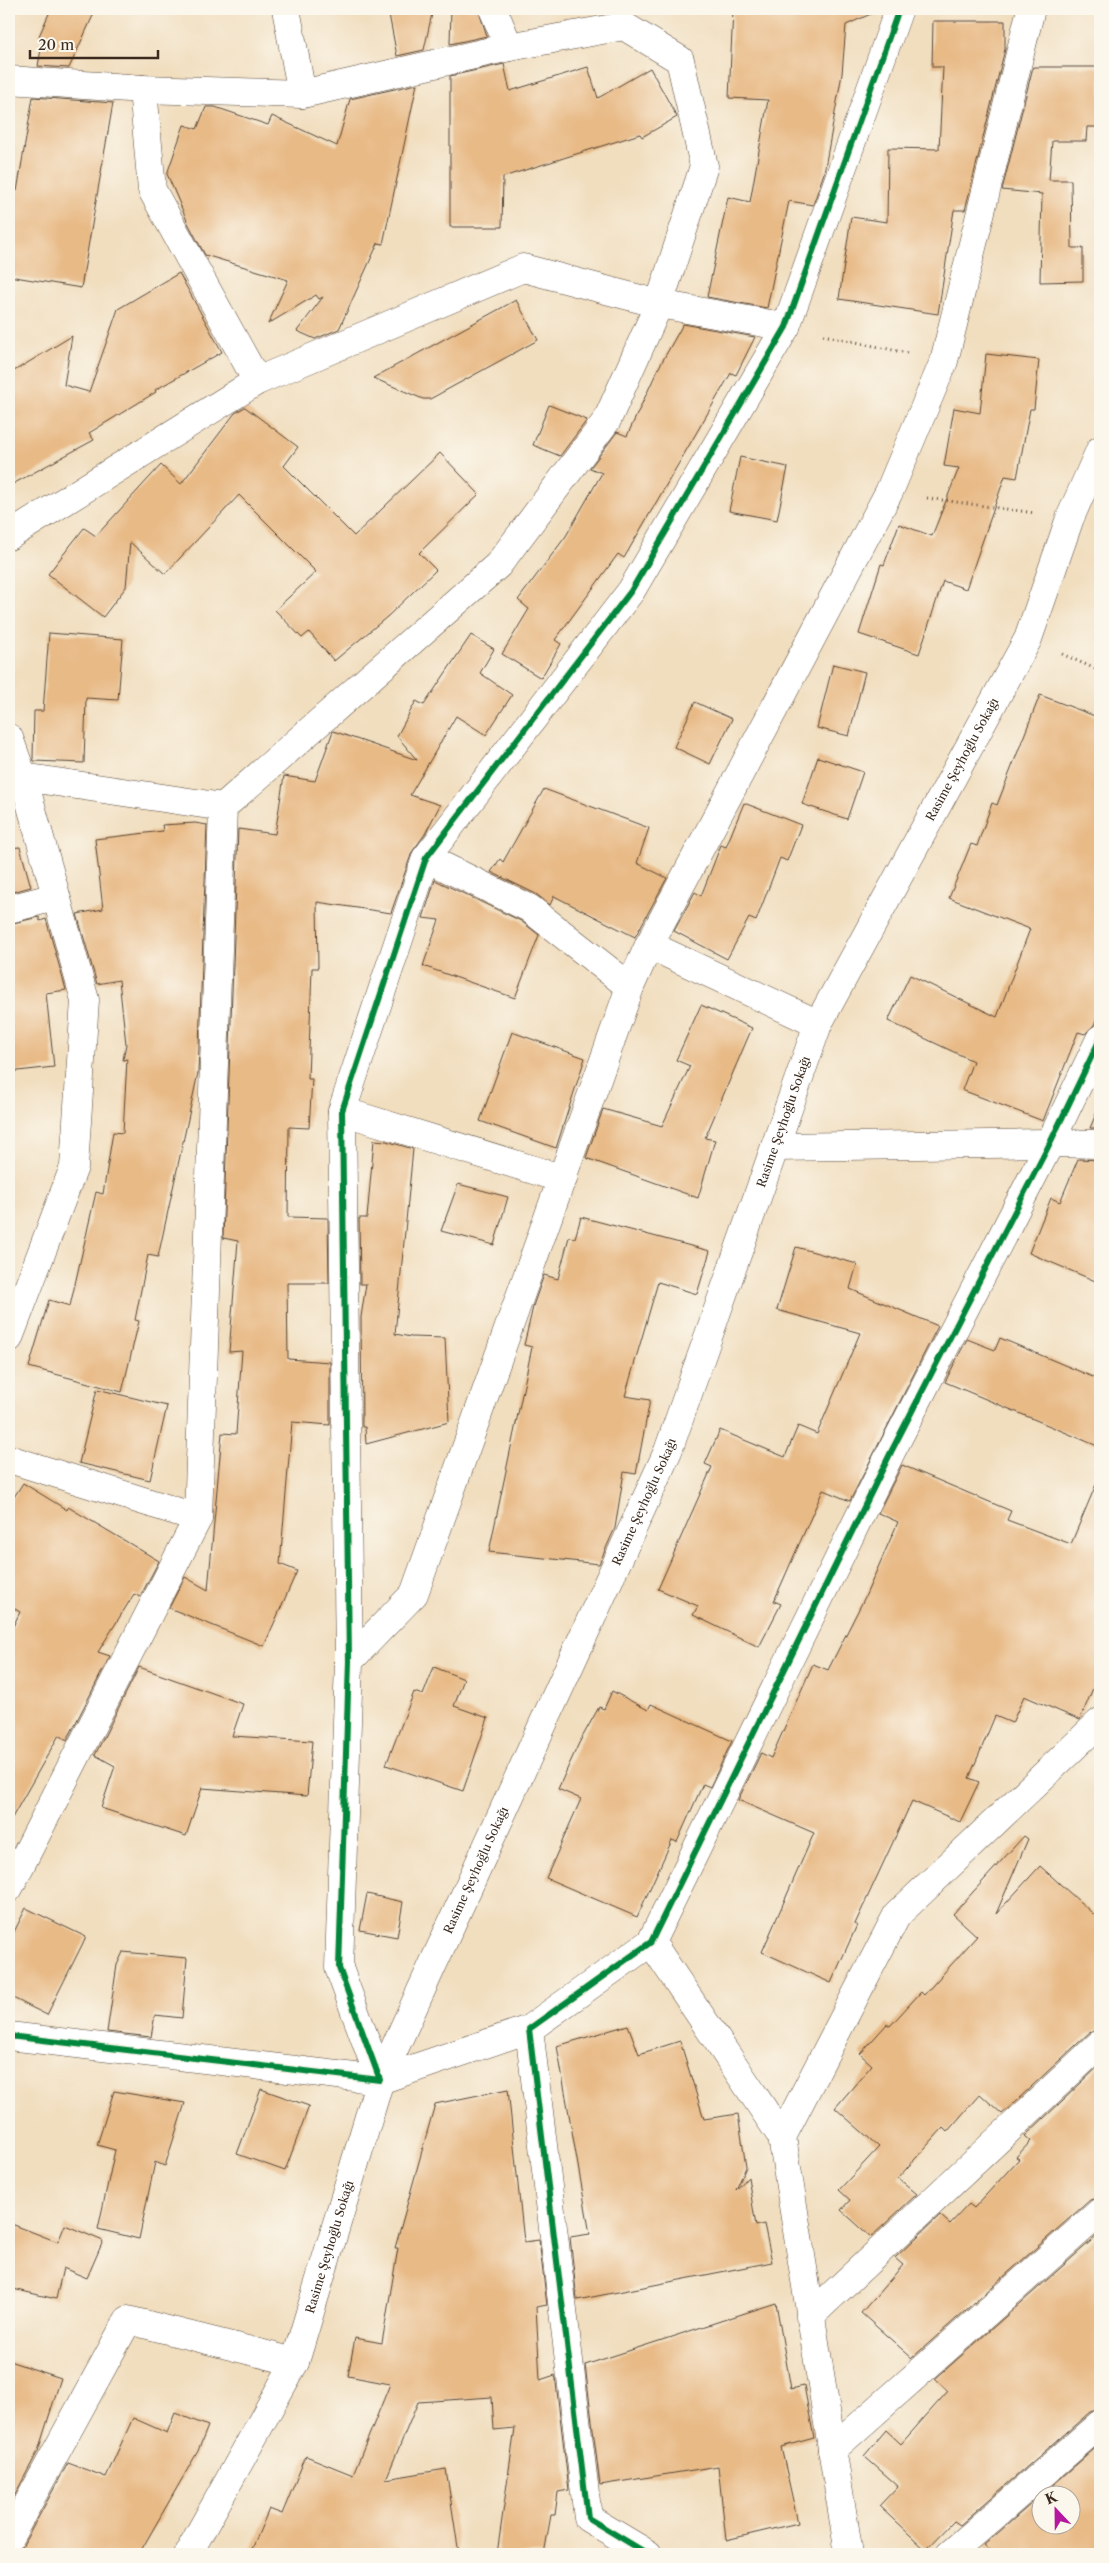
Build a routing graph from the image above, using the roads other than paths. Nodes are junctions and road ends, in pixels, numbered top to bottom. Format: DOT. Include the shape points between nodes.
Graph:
graph roads {
  1 [pos="286,9"];
  2 [pos="493,9"];
  3 [pos="899,9"];
  4 [pos="1031,9"];
  5 [pos="509,46"];
  6 [pos="9,80"];
  7 [pos="143,89"];
  8 [pos="302,94"];
  9 [pos="659,304"];
  10 [pos="786,327"];
  11 [pos="257,381"];
  12 [pos="1100,450"];
  13 [pos="9,536"];
  14 [pos="9,738"];
  15 [pos="22,777"];
  16 [pos="223,807"];
  17 [pos="426,858"];
  18 [pos="55,897"];
  19 [pos="9,909"];
  20 [pos="649,944"];
  21 [pos="630,987"];
  22 [pos="818,1024"];
  23 [pos="1100,1039"];
  24 [pos="342,1111"];
  25 [pos="1050,1143"];
  26 [pos="1100,1144"];
  27 [pos="775,1147"];
  28 [pos="563,1179"];
  29 [pos="9,1338"];
  30 [pos="9,1459"];
  31 [pos="198,1518"];
  32 [pos="349,1661"];
  33 [pos="1100,1722"];
  34 [pos="9,1888"];
  35 [pos="651,1942"];
  36 [pos="528,2029"];
  37 [pos="9,2036"];
  38 [pos="1100,2044"];
  39 [pos="380,2080"];
  40 [pos="782,2137"];
  41 [pos="1100,2212"];
  42 [pos="810,2316"];
  43 [pos="295,2362"];
  44 [pos="1100,2424"];
  45 [pos="832,2450"];
  46 [pos="9,2538"];
  47 [pos="188,2554"];
  48 [pos="648,2554"];
  49 [pos="849,2554"];
  50 [pos="950,2554"];
  1 -- 8 [label="street"];
  2 -- 5 [label="street"];
  3 -- 10 [label="street"];
  4 -- 20 [label="street" via="944,361 889,492"];
  5 -- 8 [label="street"];
  5 -- 9 [label="street" via="624,26 680,60 704,166"];
  6 -- 7 [label="street"];
  7 -- 8 [label="street"];
  7 -- 11 [label="street" via="152,190"];
  9 -- 10 [label="street"];
  9 -- 11 [label="street" via="523,268"];
  9 -- 16 [label="street" via="607,420 498,565"];
  10 -- 17 [label="street" via="631,591"];
  11 -- 13 [label="street"];
  12 -- 22 [label="street, Rasime Şeyhoğlu Sokağı" via="1070,518 1028,639"];
  14 -- 15 [label="street"];
  15 -- 16 [label="street"];
  15 -- 18 [label="street"];
  16 -- 31 [label="street"];
  17 -- 21 [label="street" via="529,908"];
  17 -- 24 [label="street"];
  18 -- 19 [label="street"];
  18 -- 29 [label="street" via="86,1000 74,1167"];
  20 -- 21 [label="street"];
  20 -- 22 [label="street"];
  21 -- 28 [label="street"];
  22 -- 27 [label="street, Rasime Şeyhoğlu Sokağı"];
  23 -- 25 [label="street"];
  24 -- 28 [label="street"];
  24 -- 32 [label="street"];
  25 -- 26 [label="street"];
  25 -- 27 [label="street"];
  25 -- 35 [label="street" via="891,1452"];
  27 -- 39 [label="street, Rasime Şeyhoğlu Sokağı" via="668,1450"];
  28 -- 32 [label="street" via="414,1594"];
  30 -- 31 [label="street"];
  31 -- 34 [label="street"];
  32 -- 39 [label="street" via="339,1968"];
  33 -- 40 [label="street" via="897,1915"];
  35 -- 36 [label="street"];
  35 -- 40 [label="street"];
  36 -- 39 [label="street"];
  36 -- 48 [label="street" via="588,2518"];
  37 -- 39 [label="street"];
  38 -- 42 [label="street"];
  39 -- 43 [label="street, Rasime Şeyhoğlu Sokağı"];
  40 -- 42 [label="street"];
  41 -- 45 [label="street"];
  42 -- 45 [label="street"];
  43 -- 46 [label="street" via="128,2320"];
  43 -- 47 [label="street, Rasime Şeyhoğlu Sokağı"];
  44 -- 50 [label="street"];
  45 -- 49 [label="street"];
}
